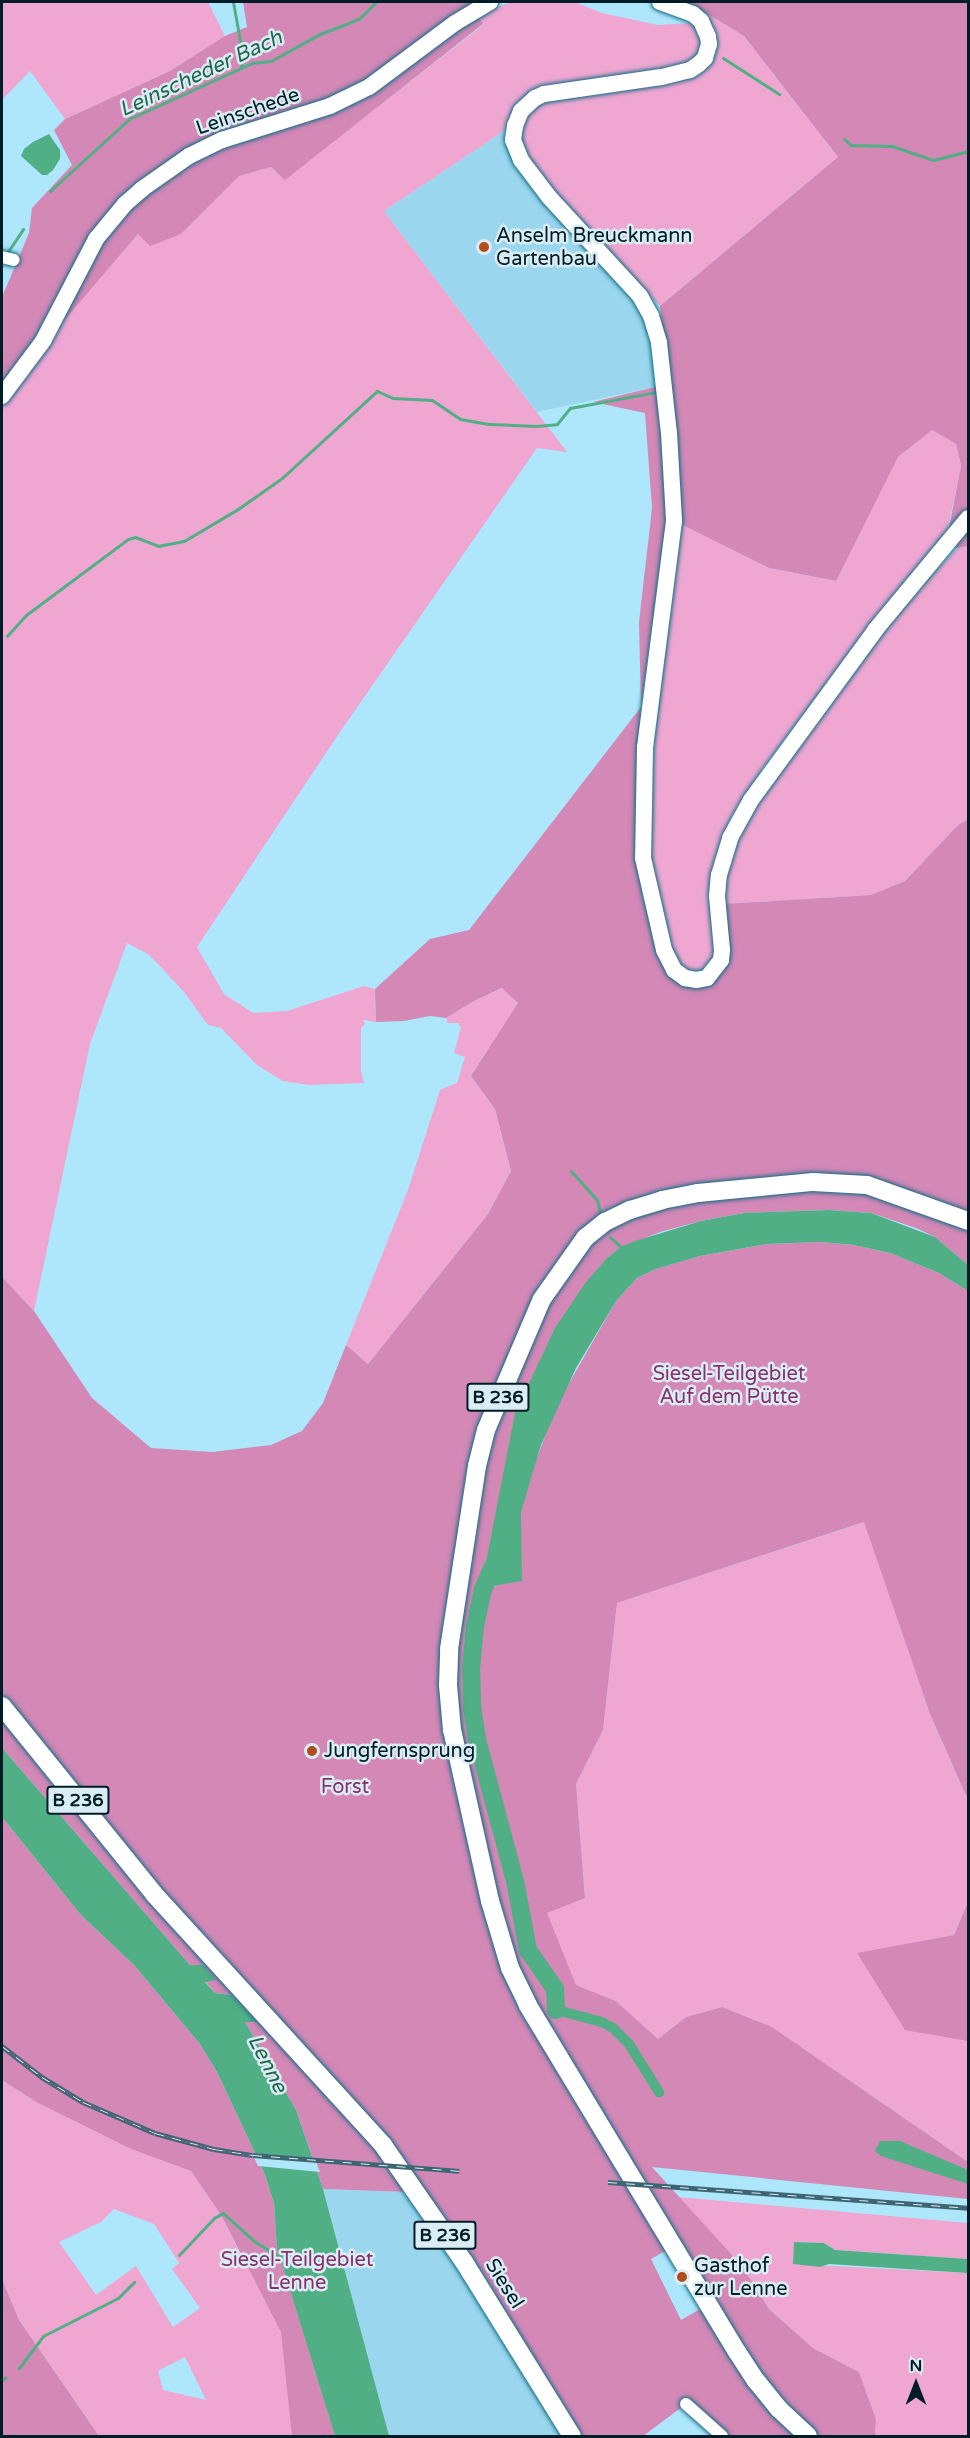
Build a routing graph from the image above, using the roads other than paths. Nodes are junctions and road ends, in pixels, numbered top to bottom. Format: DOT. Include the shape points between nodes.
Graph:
graph roads {
  1 [pos="490,2"];
  2 [pos="660,2"];
  3 [pos="2,257"];
  4 [pos="14,260"];
  5 [pos="2,396"];
  6 [pos="969,518"];
  7 [pos="969,1221"];
  8 [pos="2,1706"];
  9 [pos="686,2404"];
  10 [pos="572,2436"];
  11 [pos="722,2436"];
  12 [pos="808,2436"];
  1 -- 5 [label="main road, Leinschede" via="369,87 330,106 222,140 189,156 142,189 96,239 43,341"];
  2 -- 6 [label="main road" via="687,11 700,21 709,44 699,64 661,77 544,94 521,111 513,140 521,160 549,198 633,287 645,305 659,344 674,521 645,748 643,858 664,950 674,970 685,978 707,978 721,960 719,875 730,838 751,800 876,629"];
  3 -- 4 [label="street"];
  7 -- 12 [label="main road, B 236" via="867,1185 813,1182 662,1200 614,1218 585,1238 542,1299 486,1430 449,1649 452,1730 490,1901 510,1968 528,2005 737,2352 779,2409"];
  8 -- 10 [label="main road, Siesel / B 236" via="154,1894 393,2159 464,2262"];
  9 -- 11 [label="street"];
}
